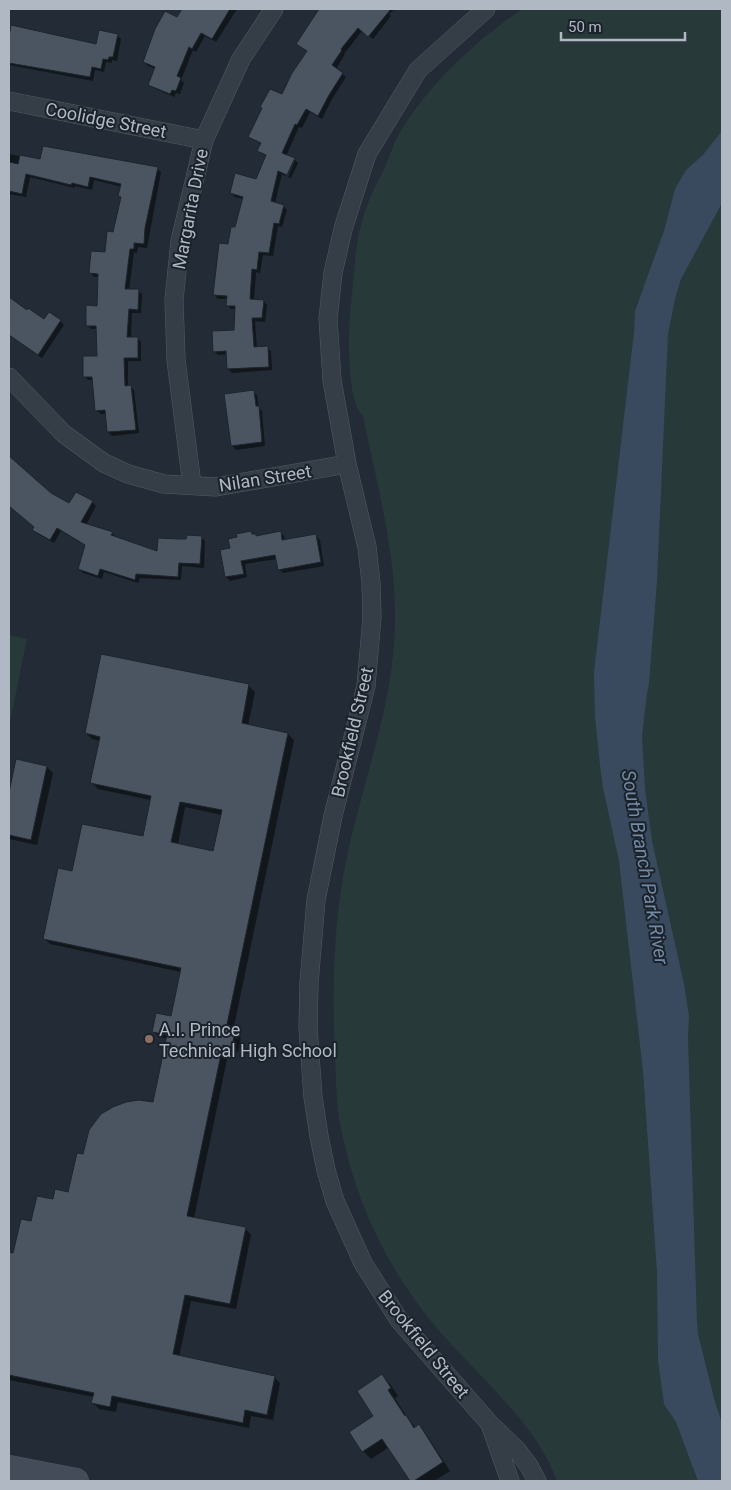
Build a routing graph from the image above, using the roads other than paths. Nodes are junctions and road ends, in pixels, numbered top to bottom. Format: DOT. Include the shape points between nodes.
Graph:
graph roads {
  1 [pos="274,9"];
  2 [pos="486,9"];
  3 [pos="9,101"];
  4 [pos="204,140"];
  5 [pos="9,377"];
  6 [pos="347,464"];
  7 [pos="192,486"];
  8 [pos="490,1424"];
  9 [pos="9,1468"];
  10 [pos="76,1481"];
  11 [pos="510,1481"];
  12 [pos="537,1481"];
  1 -- 4 [label="street, Margarita Drive" via="242,59"];
  2 -- 6 [label="street, Brookfield Street" via="418,70 367,154 343,230 328,319 332,380"];
  3 -- 4 [label="street, Coolidge Street"];
  4 -- 7 [label="street, Margarita Drive" via="180,241 174,300 176,360"];
  5 -- 7 [label="street, Nilan Street" via="64,434 104,463 155,482"];
  6 -- 7 [label="street, Nilan Street" via="216,488"];
  6 -- 8 [label="street, Brookfield Street" via="367,547 372,617 366,686 324,858 311,941 309,1044 319,1136 336,1201 363,1263 399,1320"];
  8 -- 11 [label="street, Brookfield Street"];
  8 -- 12 [label="street, Brookfield Street" via="517,1450"];
  9 -- 10 [label="street"];
}
